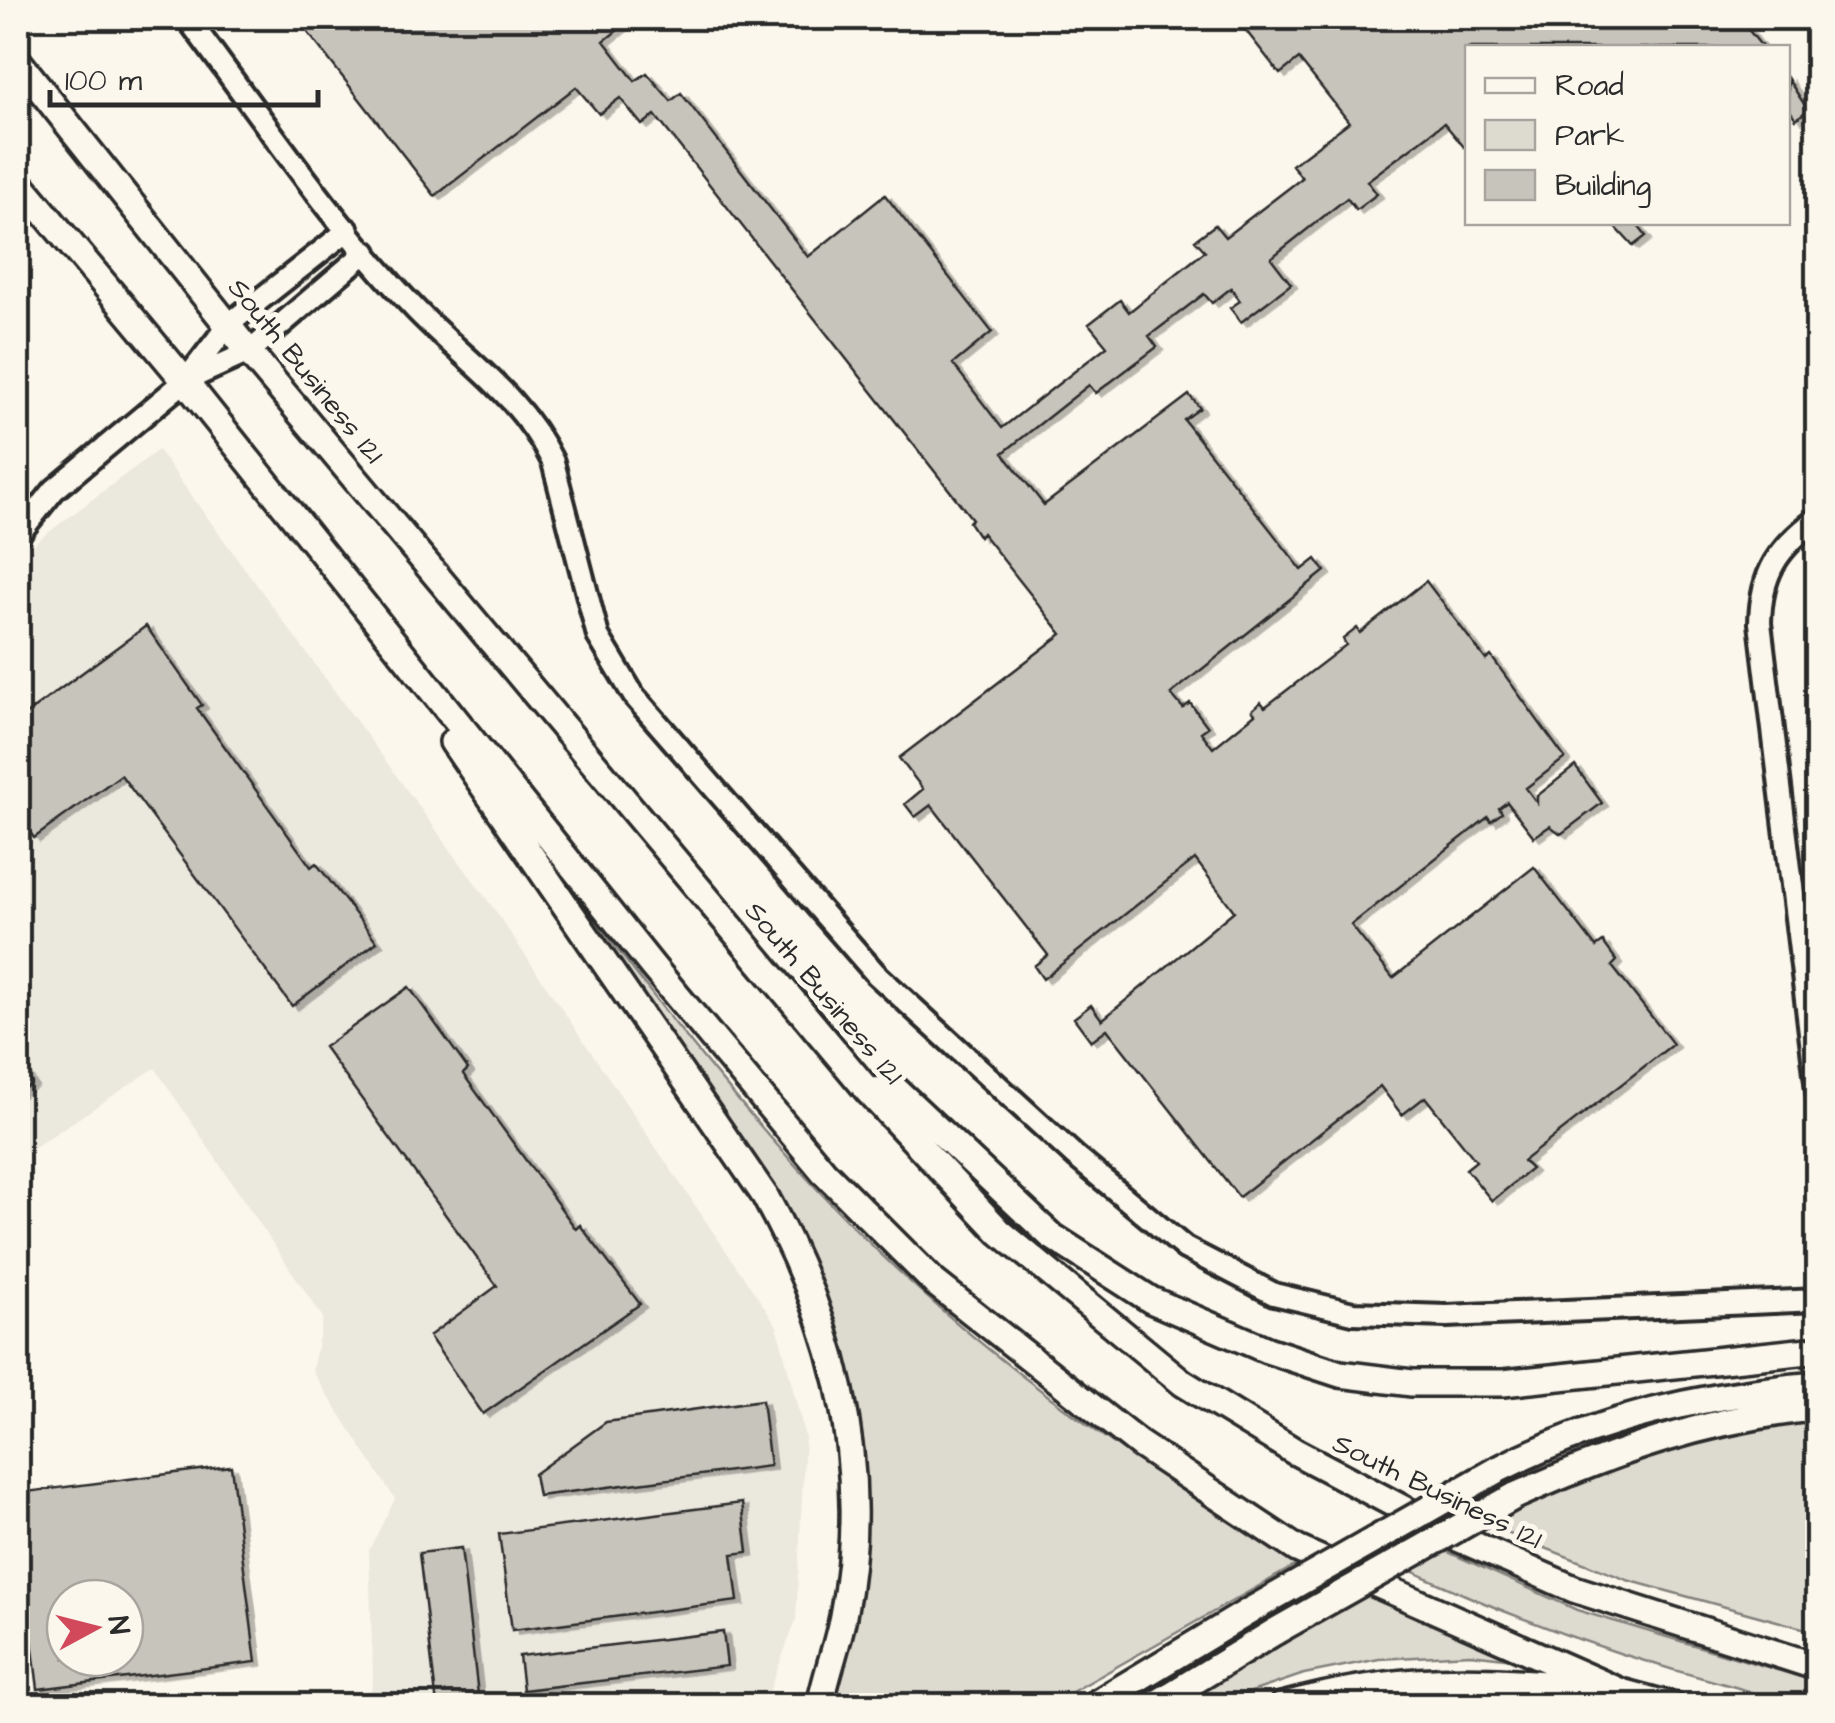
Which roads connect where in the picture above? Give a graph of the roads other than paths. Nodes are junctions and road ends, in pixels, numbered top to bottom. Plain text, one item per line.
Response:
1 (187, 18) edge
2 (18, 62) edge
3 (18, 181) edge
4 (348, 230) junction
5 (366, 252) junction
6 (229, 324) junction
7 (248, 352) junction
8 (185, 381) junction
9 (1818, 518) edge
10 (18, 535) edge
11 (351, 589) junction
12 (868, 1090) junction
13 (1818, 1098) edge
14 (1818, 1300) edge
15 (1818, 1350) edge
16 (1818, 1362) edge
17 (1662, 1368) junction
18 (1818, 1386) edge
19 (1818, 1408) edge
20 (1818, 1648) edge
21 (1762, 1652) junction
22 (1818, 1667) edge
23 (1621, 1692) junction
24 (820, 1706) edge
25 (1092, 1706) edge
26 (1154, 1706) edge
27 (1282, 1706) edge
28 (1673, 1706) edge

1 - 4 street
2 - 6 main road, South Business 121
3 - 8 main road
4 - 5 street
4 - 6 street
5 - 7 street
5 - 14 street
6 - 7 main road, South Business 121
6 - 8 street
7 - 8 street
7 - 12 main road, South Business 121
8 - 10 street
8 - 11 main road
9 - 13 street
11 - 23 main road
11 - 24 main road
12 - 17 main road
12 - 21 main road, South Business 121
15 - 17 main road
16 - 17 main road
18 - 25 main road, bridge
19 - 26 main road, bridge
20 - 21 main road
21 - 22 main road, South Business 121
23 - 27 main road
23 - 28 main road

